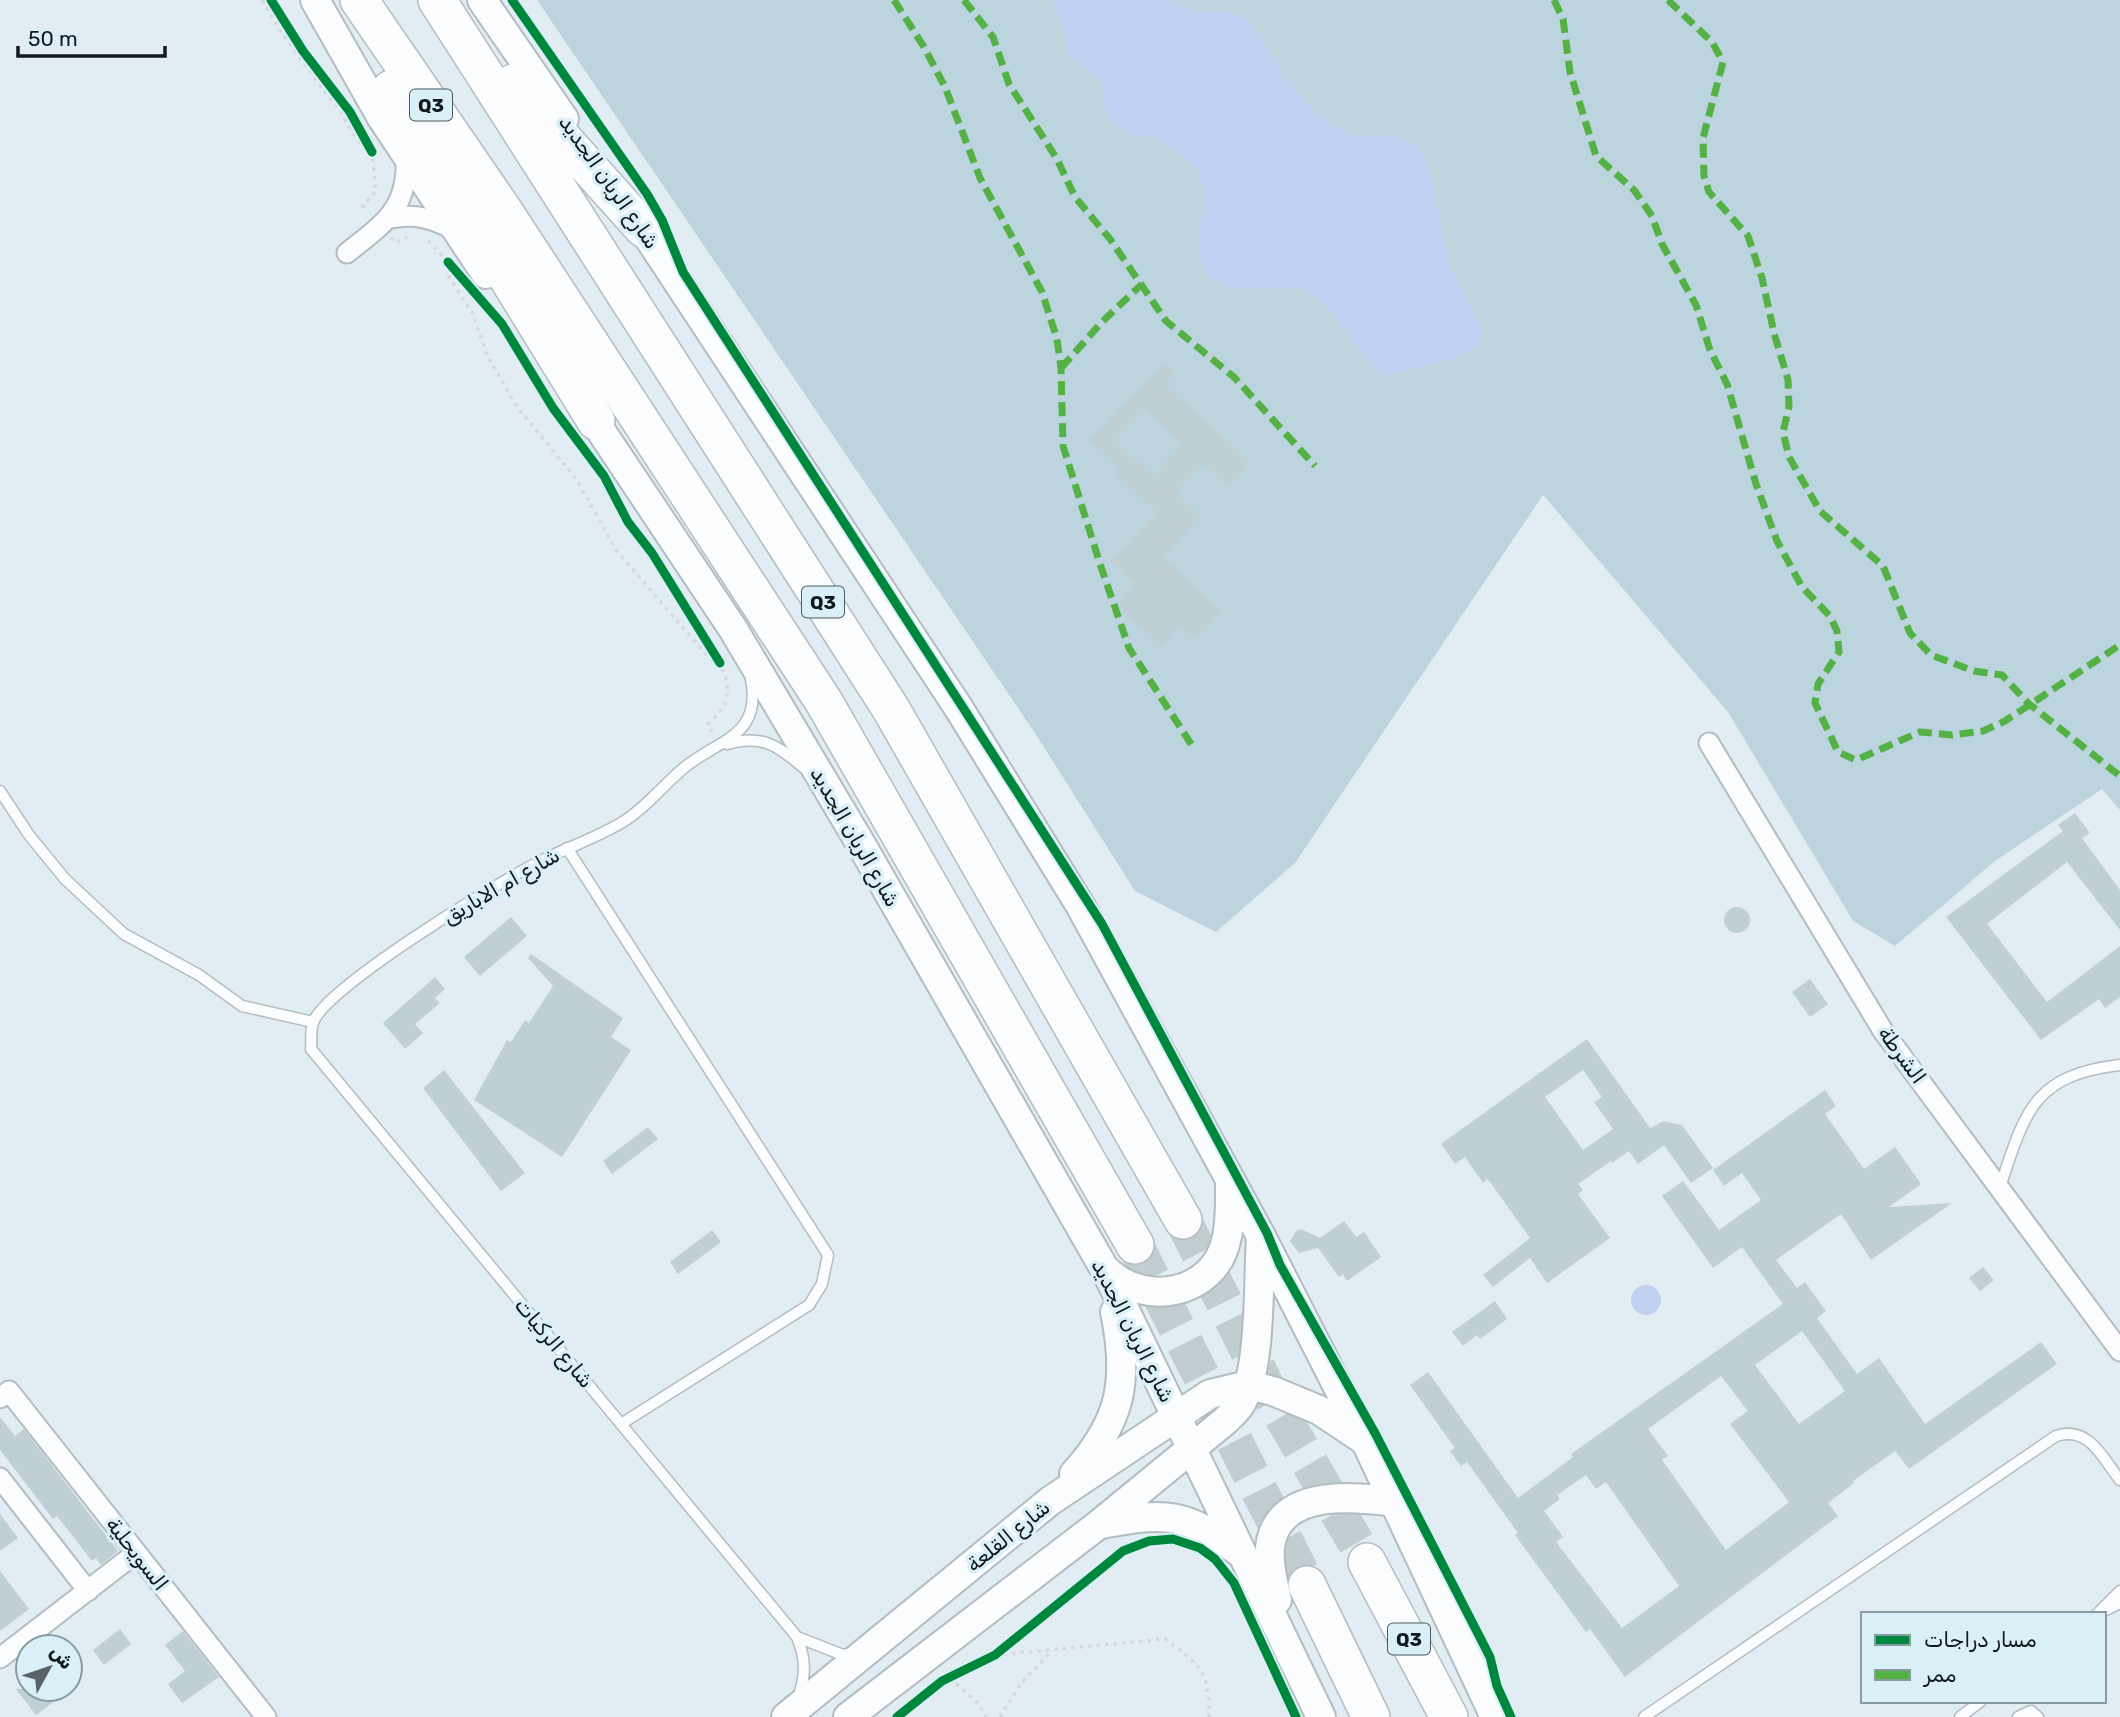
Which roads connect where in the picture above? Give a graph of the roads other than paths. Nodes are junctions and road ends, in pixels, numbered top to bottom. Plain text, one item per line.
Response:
1 (316, 0) edge
2 (440, 0) edge
3 (482, 0) edge
4 (361, 3) edge
5 (406, 156) junction
6 (391, 218) junction
7 (643, 228) junction
8 (456, 230) junction
9 (347, 253) dead end
10 (596, 422) junction
11 (746, 652) junction
12 (1709, 743) dead end
13 (720, 746) junction
14 (828, 788) junction
15 (0, 791) edge
16 (568, 848) junction
17 (313, 1022) junction
18 (2120, 1065) edge
19 (1230, 1182) junction
20 (2000, 1187) junction
21 (1183, 1220) tunnel mouth
22 (1261, 1236) junction
23 (1135, 1245) tunnel mouth
24 (1104, 1269) junction
25 (2120, 1351) edge
26 (1248, 1385) junction
27 (4, 1395) edge
28 (1177, 1416) junction
29 (621, 1424) junction
30 (1366, 1442) junction
31 (1192, 1450) junction
32 (0, 1478) edge
33 (2120, 1480) edge
34 (1050, 1501) junction
35 (1395, 1502) junction
36 (1098, 1524) junction
37 (136, 1553) junction
38 (1244, 1555) junction
39 (1367, 1562) tunnel mouth
40 (1307, 1585) tunnel mouth
41 (88, 1591) junction
42 (2120, 1591) edge
43 (2120, 1603) edge
44 (2100, 1612) edge
45 (2102, 1612) edge
46 (797, 1636) junction
47 (1284, 1641) junction
48 (869, 1651) junction
49 (0, 1658) edge
50 (1978, 1703) edge
51 (789, 1714) edge
52 (266, 1717) edge
53 (848, 1717) edge
54 (1321, 1717) edge
55 (1371, 1717) edge
56 (1449, 1717) edge
57 (1496, 1717) edge
58 (1644, 1717) edge
59 (1960, 1717) edge
60 (2018, 1717) edge
61 (2038, 1717) edge

1 - 5 main road, شارع الريان الجديد
2 - 7 highway
2 - 21 highway, شارع الريان الجديد / Q3
3 - 7 main road, شارع الريان الجديد
4 - 10 highway
4 - 23 highway, شارع الريان الجديد / Q3
5 - 6 street
5 - 8 main road, شارع الريان الجديد
6 - 8 street
6 - 9 street
7 - 19 main road, شارع الريان الجديد
8 - 10 main road, شارع الريان الجديد
10 - 11 main road, شارع الريان الجديد
11 - 13 lane, شارع ام الاباريق
11 - 14 main road, شارع الريان الجديد
12 - 20 street, الشرطة
13 - 14 lane, شارع ام الاباريق
13 - 16 lane, شارع ام الاباريق
14 - 24 main road, شارع الريان الجديد
15 - 17 lane
16 - 17 lane, شارع ام الاباريق
16 - 29 lane
17 - 29 lane, شارع الركيات
18 - 20 lane
19 - 22 main road, شارع الريان الجديد
19 - 24 main road
20 - 25 street, الشرطة
22 - 26 main road
22 - 30 main road, شارع الريان الجديد
24 - 28 main road, شارع الريان الجديد
24 - 34 main road
26 - 28 main road, شارع القلعة
26 - 30 main road, شارع القلعة
26 - 31 main road
27 - 37 street, السويحلية
28 - 31 main road, شارع الريان الجديد
28 - 34 main road, شارع القلعة
29 - 46 lane, شارع الركيات
30 - 35 main road, شارع الريان الجديد
31 - 36 main road
31 - 38 main road, شارع الريان الجديد
32 - 41 street
33 - 58 lane
34 - 48 main road, شارع القلعة
35 - 47 main road
35 - 57 main road, شارع الريان الجديد
36 - 38 main road
36 - 53 main road
37 - 41 street
37 - 52 street, السويحلية
38 - 47 main road, شارع الريان الجديد
39 - 56 highway, Q3
40 - 55 highway
41 - 49 street
42 - 44 lane
43 - 45 lane
46 - 48 lane, شارع الركيات
46 - 51 lane, شارع الركيات
47 - 54 main road, شارع الريان الجديد
48 - 51 main road, شارع القلعة
50 - 59 lane
60 - 61 lane

